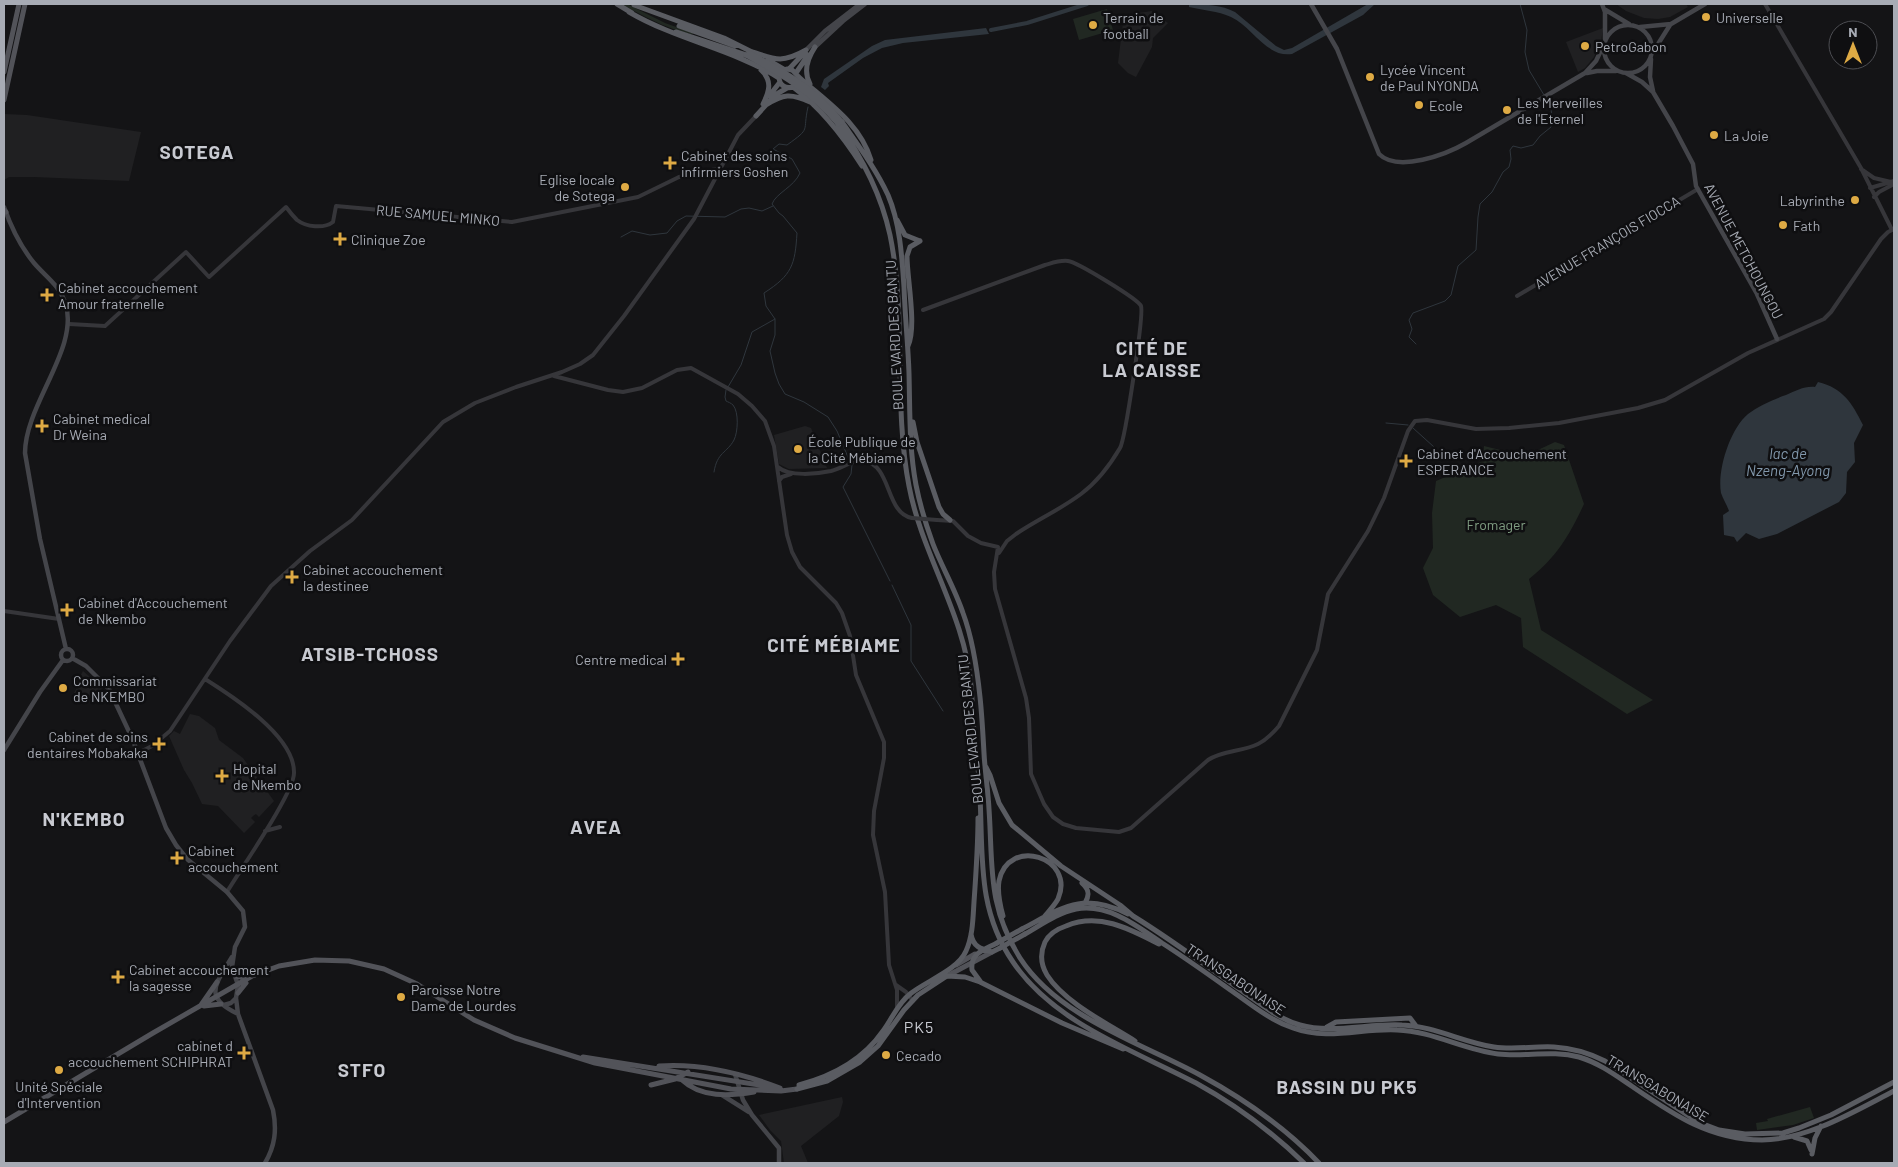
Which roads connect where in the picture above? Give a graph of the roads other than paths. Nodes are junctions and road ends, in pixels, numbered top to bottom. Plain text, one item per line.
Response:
1 (19, 4) edge
2 (26, 4) edge
3 (617, 4) edge
4 (633, 4) edge
5 (860, 4) edge
6 (865, 4) edge
7 (1310, 4) edge
8 (1705, 4) edge
9 (1765, 4) edge
10 (1603, 6) edge
11 (629, 12) junction
12 (1671, 24) junction
13 (1630, 25) junction
14 (1639, 27) junction
15 (1605, 42) junction
16 (815, 47) junction
17 (806, 50) junction
18 (748, 53) junction
19 (1651, 55) junction
20 (755, 65) junction
21 (787, 69) junction
22 (4, 72) edge
23 (1620, 72) junction
24 (1585, 73) junction
25 (1626, 73) junction
26 (797, 75) junction
27 (779, 80) junction
28 (790, 87) junction
29 (812, 87) junction
30 (1653, 92) junction
31 (4, 100) edge
32 (815, 104) junction
33 (764, 105) junction
34 (756, 116) joint
35 (840, 123) junction
36 (723, 166) junction
37 (873, 166) junction
38 (1861, 168) junction
39 (706, 171) junction
40 (715, 182) junction
41 (1893, 182) edge
42 (873, 184) junction
43 (1698, 189) junction
44 (1871, 190) junction
45 (1883, 190) junction
46 (1874, 197) junction
47 (4, 210) edge
48 (894, 215) junction
49 (1893, 229) edge
50 (1517, 296) dead end
51 (923, 310) dead end
52 (69, 324) junction
53 (1777, 339) junction
54 (908, 346) junction
55 (569, 369) junction
56 (551, 376) junction
57 (568, 380) junction
58 (910, 402) junction
59 (777, 465) junction
60 (793, 473) junction
61 (780, 481) junction
62 (941, 510) junction
63 (937, 520) junction
64 (950, 520) junction
65 (1007, 541) junction
66 (991, 544) junction
67 (998, 554) junction
68 (4, 611) edge
69 (59, 619) junction
70 (66, 649) junction
71 (72, 658) junction
72 (63, 660) junction
73 (205, 679) junction
74 (4, 750) edge
75 (138, 753) junction
76 (985, 766) junction
77 (980, 785) junction
78 (273, 817) junction
79 (265, 831) junction
80 (1072, 874) junction
81 (227, 892) junction
82 (1085, 903) junction
83 (1057, 915) junction
84 (1044, 917) junction
85 (1134, 917) junction
86 (971, 931) junction
87 (1006, 931) junction
88 (1023, 932) junction
89 (998, 946) junction
90 (1169, 947) junction
91 (984, 950) junction
92 (992, 952) junction
93 (975, 954) junction
94 (233, 956) junction
95 (971, 963) junction
96 (956, 965) junction
97 (266, 971) junction
98 (235, 974) junction
99 (221, 976) junction
100 (947, 976) junction
101 (217, 982) junction
102 (980, 982) junction
103 (238, 985) junction
104 (896, 985) junction
105 (908, 995) junction
106 (237, 996) junction
107 (216, 997) junction
108 (912, 1001) junction
109 (223, 1005) junction
110 (201, 1006) junction
111 (897, 1010) junction
112 (238, 1014) junction
113 (1131, 1051) junction
114 (1150, 1051) junction
115 (575, 1057) junction
116 (696, 1066) junction
117 (648, 1067) junction
118 (687, 1072) junction
119 (735, 1074) junction
120 (679, 1078) junction
121 (738, 1082) junction
122 (1894, 1082) edge
123 (651, 1085) dead end
124 (780, 1088) junction
125 (797, 1088) junction
126 (1894, 1091) edge
127 (740, 1092) junction
128 (720, 1094) junction
129 (750, 1113) junction
130 (4, 1122) edge
131 (1821, 1126) junction
132 (1793, 1137) junction
133 (265, 1163) edge
134 (779, 1163) edge
135 (1304, 1163) edge
136 (1319, 1163) edge

1 - 22 main road
2 - 31 main road
3 - 11 highway
4 - 18 highway
5 - 17 main road
6 - 16 main road
7 - 24 main road
8 - 12 main road
9 - 38 street
10 - 13 main road
10 - 15 main road
11 - 18 highway
11 - 20 highway
12 - 14 main road
12 - 19 main road
13 - 14 main road
13 - 15 main road
14 - 19 main road
15 - 23 main road
15 - 24 main road
16 - 26 highway
16 - 29 highway
17 - 18 highway
17 - 21 highway
18 - 21 highway
18 - 35 highway, bridge
19 - 25 main road
19 - 30 main road
20 - 27 highway
20 - 33 highway
21 - 26 highway
21 - 27 highway
23 - 24 main road
23 - 25 main road
25 - 30 main road
26 - 28 highway
26 - 29 highway
27 - 28 highway
27 - 33 highway
28 - 32 highway
28 - 33 highway
29 - 37 highway
30 - 43 main road, AVENUE METCHOUNGOU
32 - 33 highway
32 - 42 highway
33 - 34 highway
34 - 36 street
35 - 37 highway, BOULEVARD DES BANTU
35 - 42 highway, BOULEVARD DES BANTU
36 - 39 street
36 - 40 street
37 - 48 highway, BOULEVARD DES BANTU
38 - 41 street
38 - 44 street
39 - 40 street
39 - 52 street, RUE SAMUEL MINKO
40 - 55 street
41 - 44 street
41 - 45 street
42 - 77 highway, BOULEVARD DES BANTU
43 - 50 street, AVENUE FRANÇOIS FIOCCA
43 - 53 main road, AVENUE METCHOUNGOU
44 - 45 street
44 - 46 street
45 - 46 street
46 - 49 street
47 - 52 main road
48 - 54 highway, BOULEVARD DES BANTU
48 - 54 highway
49 - 53 street
51 - 65 street
52 - 69 main road
53 - 67 street
54 - 58 highway, BOULEVARD DES BANTU
55 - 56 street
55 - 57 street
56 - 57 street
56 - 73 street
57 - 59 street
58 - 62 highway
58 - 76 highway, BOULEVARD DES BANTU
59 - 60 street
59 - 61 street
60 - 61 street
60 - 63 street, bridge
61 - 104 street
62 - 63 highway
62 - 64 highway
63 - 64 street
64 - 66 street
65 - 66 street
65 - 67 street
66 - 67 street
68 - 69 street
69 - 70 main road
70 - 71 main road
70 - 72 main road
71 - 72 main road
71 - 75 main road
72 - 74 main road
73 - 75 street
73 - 78 street
75 - 81 main road
76 - 80 highway
76 - 87 highway, BOULEVARD DES BANTU
77 - 86 highway
77 - 113 highway, BOULEVARD DES BANTU
78 - 79 street
78 - 79 street
79 - 81 street
80 - 82 highway
80 - 85 highway
81 - 94 main road
82 - 83 highway
82 - 84 highway, TRANSGABONAISE
82 - 85 highway, TRANSGABONAISE
83 - 88 highway, TRANSGABONAISE
83 - 90 highway, TRANSGABONAISE
84 - 87 highway
84 - 88 highway, TRANSGABONAISE
85 - 122 highway, TRANSGABONAISE
86 - 91 highway
86 - 96 highway
87 - 114 highway, BOULEVARD DES BANTU
88 - 89 highway, bridge
89 - 91 highway
89 - 92 highway
90 - 114 highway
90 - 132 highway, TRANSGABONAISE
91 - 92 highway
91 - 93 highway
92 - 95 main road
93 - 95 highway
93 - 96 main road
94 - 98 main road
94 - 99 main road
95 - 100 main road
95 - 102 highway
96 - 105 highway
97 - 98 main road
97 - 103 main road
97 - 106 main road
97 - 115 main road
98 - 99 main road
98 - 103 main road
99 - 101 main road
100 - 102 highway
100 - 108 highway
101 - 107 main road
101 - 110 main road
102 - 113 highway
103 - 106 main road
103 - 107 main road
104 - 105 street
104 - 111 street
105 - 108 street
105 - 111 highway
106 - 109 main road
106 - 112 main road
107 - 109 main road
107 - 110 main road
108 - 125 highway
109 - 110 main road
109 - 112 main road
110 - 130 main road
111 - 125 highway
112 - 133 main road
113 - 135 highway, BOULEVARD DES BANTU
114 - 136 highway, BOULEVARD DES BANTU
115 - 117 main road
115 - 120 main road
116 - 117 main road
116 - 118 main road
116 - 119 main road
117 - 118 main road
118 - 120 main road
118 - 121 main road
119 - 121 main road
119 - 124 main road
120 - 123 main road
120 - 127 main road
120 - 128 main road
121 - 124 main road
121 - 127 main road
124 - 125 main road
125 - 127 main road
126 - 131 highway, TRANSGABONAISE
127 - 128 main road
127 - 129 main road
128 - 129 main road
129 - 134 main road
131 - 132 highway, TRANSGABONAISE
131 - 132 highway

